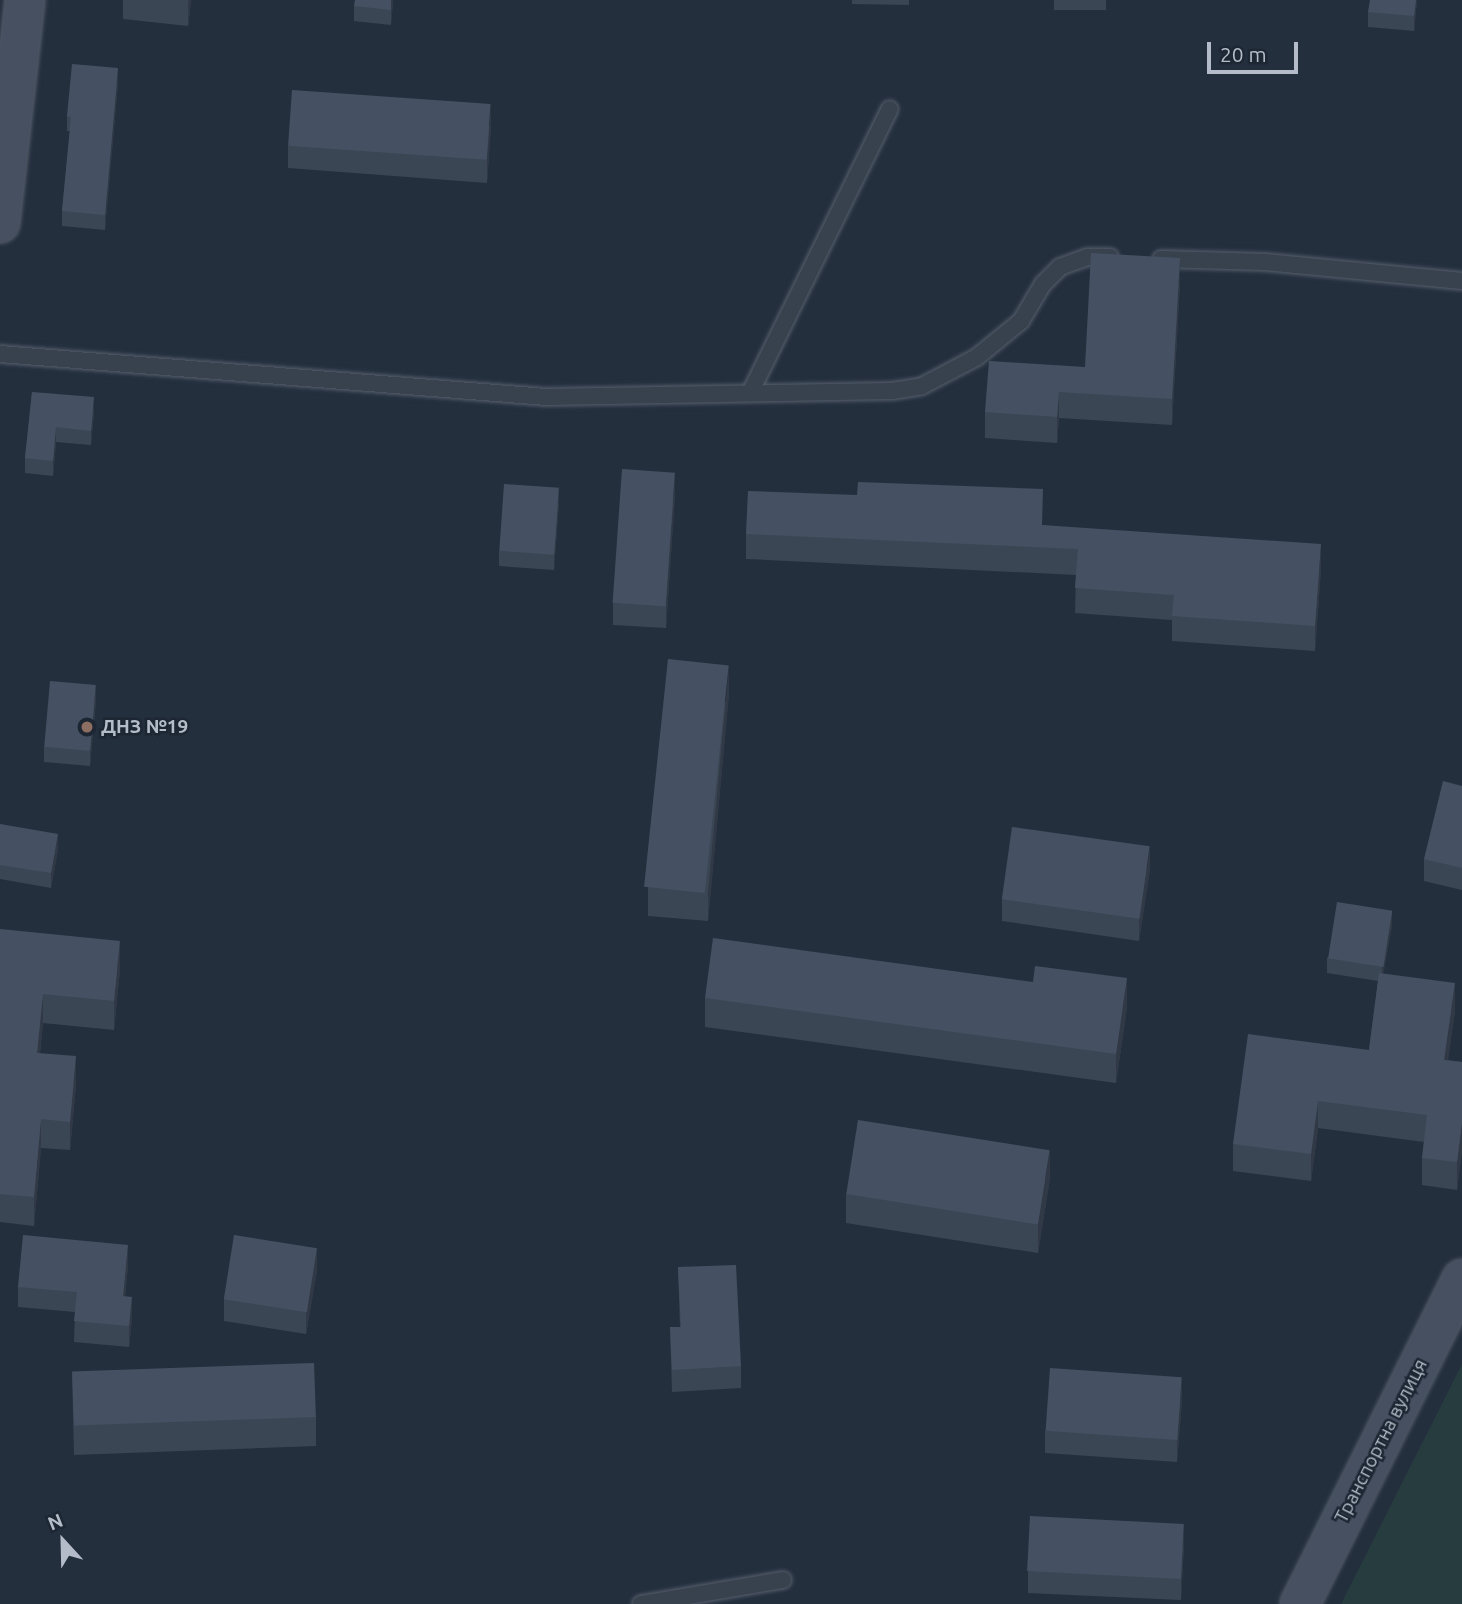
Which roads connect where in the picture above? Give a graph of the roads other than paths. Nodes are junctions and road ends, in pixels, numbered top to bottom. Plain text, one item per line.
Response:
1 (25, 0) edge
2 (890, 109) dead end
3 (0, 223) edge
4 (1462, 281) edge
5 (0, 354) edge
6 (751, 391) junction
7 (1462, 1279) edge
8 (783, 1580) dead end
9 (641, 1604) edge
10 (1300, 1604) edge

1 - 3 street
2 - 6 lane
4 - 6 lane
5 - 6 lane
7 - 10 street, Транспортна вулиця
8 - 9 lane

